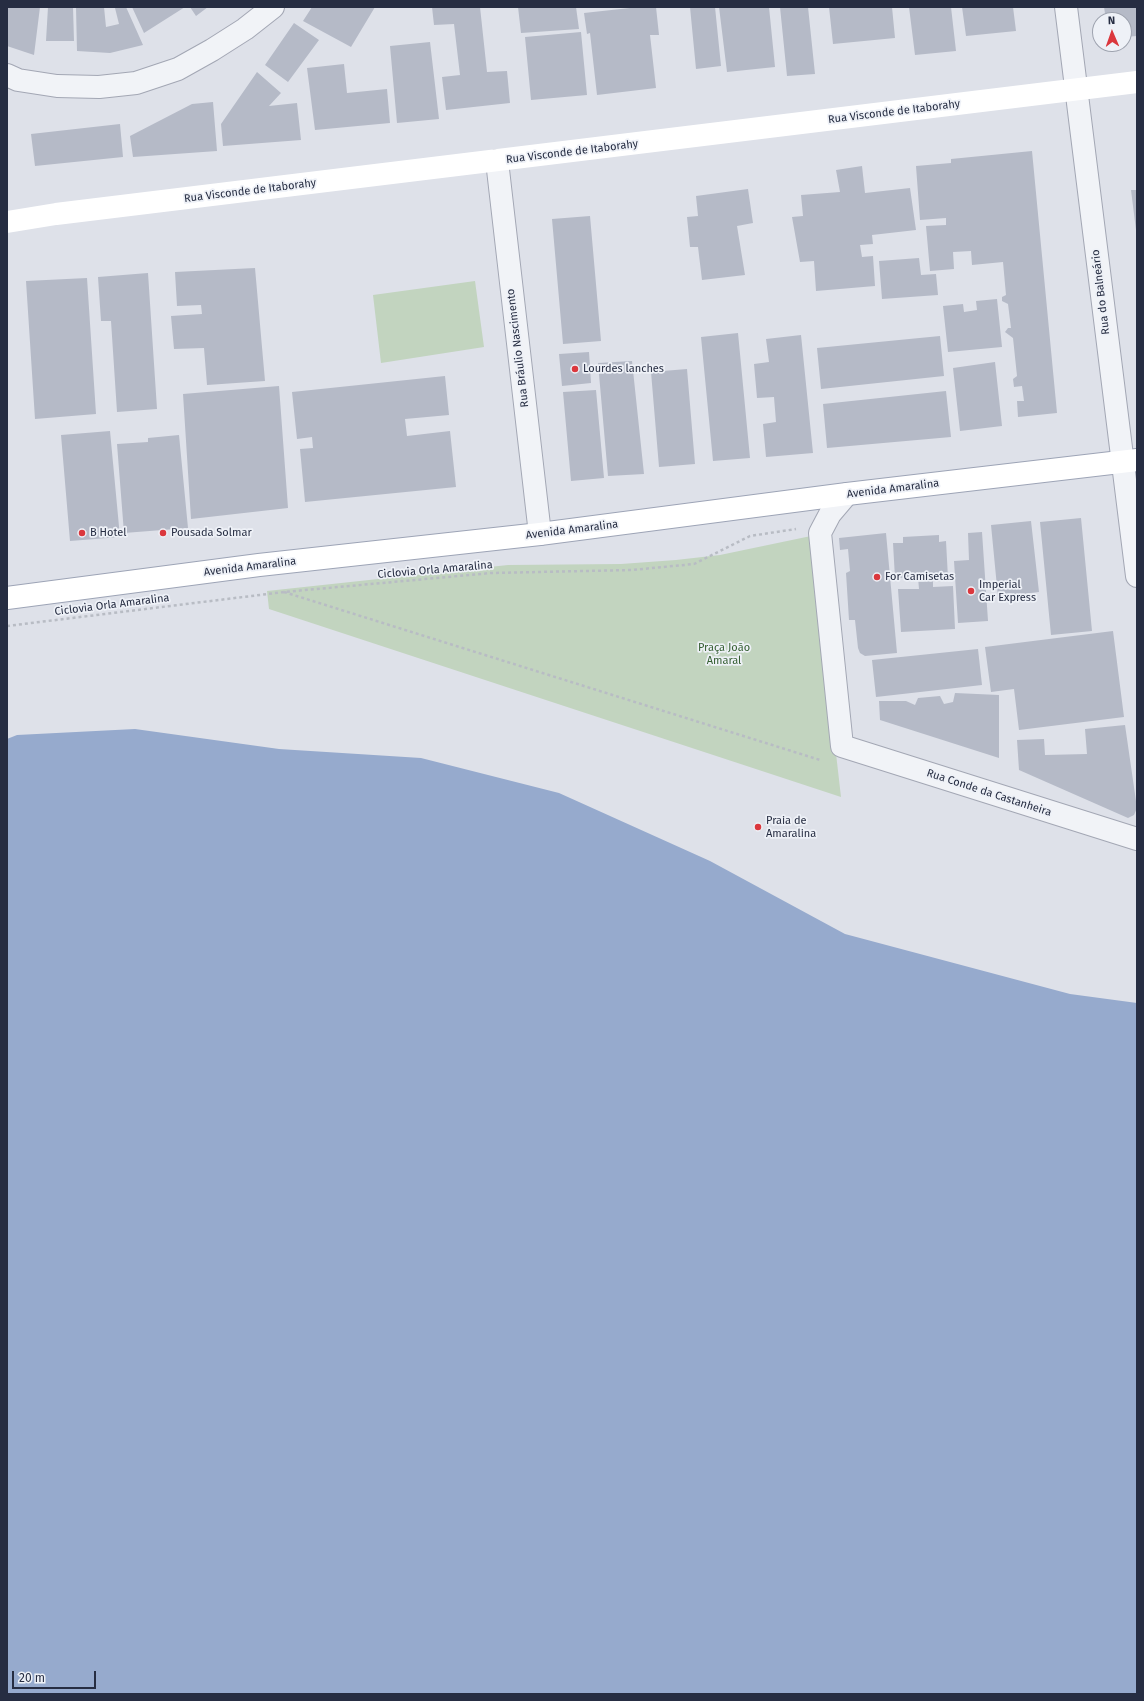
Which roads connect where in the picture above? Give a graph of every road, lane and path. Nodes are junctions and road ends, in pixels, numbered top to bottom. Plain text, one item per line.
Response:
1 (273, 7) edge
2 (1066, 7) edge
3 (7, 75) edge
4 (1137, 82) edge
5 (1077, 90) junction
6 (497, 161) junction
7 (7, 222) edge
8 (1130, 461) edge
9 (847, 494) junction
10 (802, 528) dead end
11 (540, 534) junction
12 (1137, 576) edge
13 (284, 592) junction
14 (7, 598) edge
15 (7, 626) edge
16 (820, 760) dead end
17 (1137, 839) edge

1 - 3 street
2 - 5 street, Rua do Balneário
4 - 5 street, Rua Visconde de Itaborahy
5 - 6 street, Rua Visconde de Itaborahy
5 - 8 street, Rua do Balneário
6 - 7 street, Rua Visconde de Itaborahy
6 - 11 street, Rua Bráulio Nascimento
8 - 9 street, Avenida Amaralina
8 - 12 street, Rua do Balneário
9 - 11 street, Avenida Amaralina
9 - 17 street, Rua Conde da Castanheira
10 - 13 path, Ciclovia Orla Amaralina
11 - 14 street, Avenida Amaralina
13 - 15 path, Ciclovia Orla Amaralina
13 - 16 path

